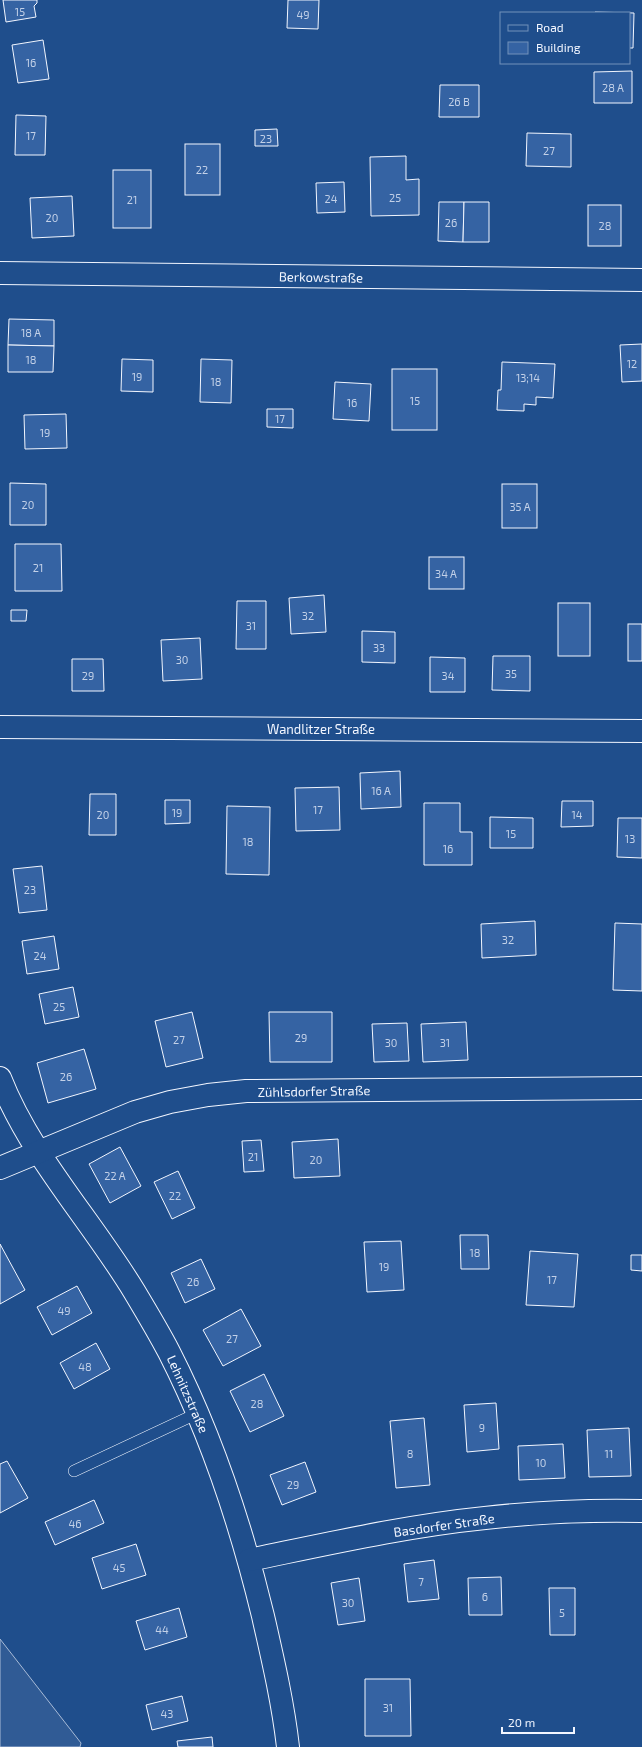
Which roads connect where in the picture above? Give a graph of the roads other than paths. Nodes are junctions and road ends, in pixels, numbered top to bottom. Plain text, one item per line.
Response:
1 (0, 273) edge
2 (642, 280) edge
3 (0, 727) edge
4 (642, 731) edge
5 (0, 1078) edge
6 (642, 1088) edge
7 (38, 1151) junction
8 (0, 1168) edge
9 (198, 1413) junction
10 (74, 1471) dead end
11 (642, 1511) edge
12 (249, 1560) junction
13 (288, 1747) edge

1 - 2 street, Berkowstraße
3 - 4 street, Wandlitzer Straße
5 - 7 street, Lehnitzstraße
6 - 7 street, Zühlsdorfer Straße
7 - 8 street, Zühlsdorfer Straße
7 - 9 street, Lehnitzstraße
9 - 10 lane
9 - 12 street, Lehnitzstraße
11 - 12 street, Basdorfer Straße
12 - 13 street, Lehnitzstraße

